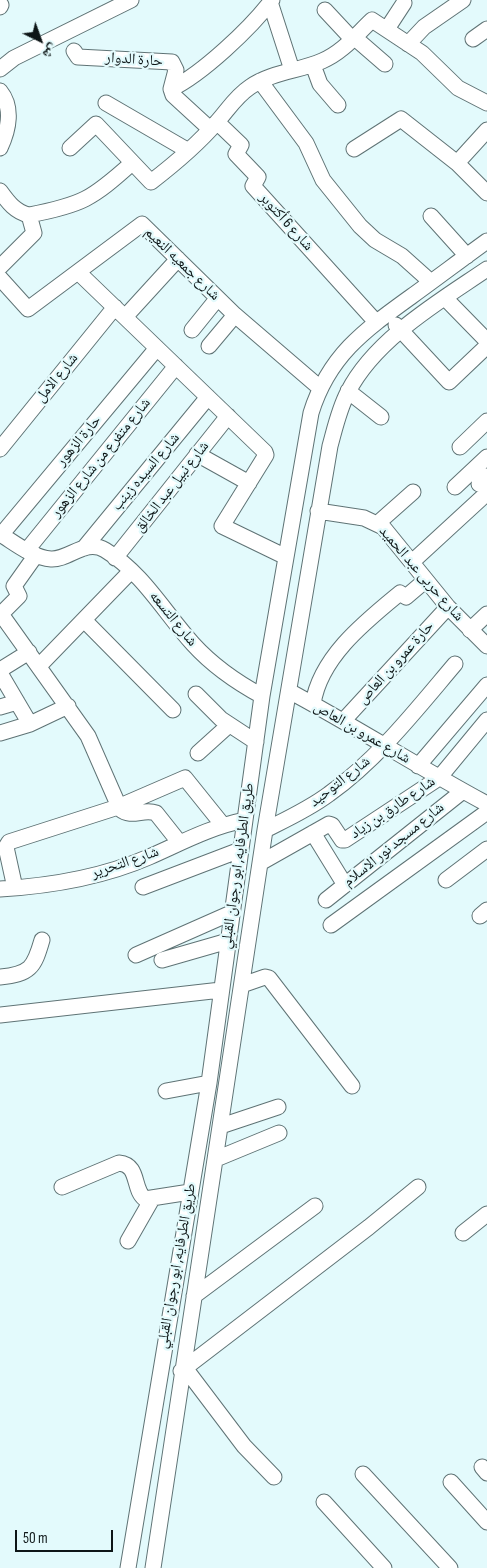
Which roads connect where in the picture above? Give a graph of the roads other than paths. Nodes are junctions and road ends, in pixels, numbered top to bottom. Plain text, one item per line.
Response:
1 (131, 0) edge
2 (463, 0) edge
3 (271, 1) edge
4 (404, 3) dead end
5 (325, 10) dead end
6 (387, 29) junction
7 (487, 29) edge
8 (354, 39) junction
9 (473, 39) dead end
10 (408, 44) junction
11 (74, 51) dead end
12 (384, 64) dead end
13 (313, 65) junction
14 (0, 69) edge
15 (292, 70) junction
16 (260, 81) junction
17 (172, 89) junction
18 (0, 91) edge
19 (106, 103) dead end
20 (487, 104) edge
21 (338, 105) dead end
22 (214, 126) junction
23 (487, 130) edge
24 (0, 148) edge
25 (70, 148) dead end
26 (354, 149) dead end
27 (187, 150) junction
28 (132, 163) junction
29 (457, 164) junction
30 (0, 191) edge
31 (487, 193) edge
32 (29, 215) junction
33 (431, 216) dead end
34 (487, 241) edge
35 (467, 256) junction
36 (178, 259) junction
37 (0, 267) edge
38 (487, 269) edge
39 (79, 273) junction
40 (0, 278) edge
41 (431, 282) junction
42 (445, 298) junction
43 (217, 299) junction
44 (120, 312) junction
45 (235, 316) junction
46 (381, 318) junction
47 (192, 330) dead end
48 (402, 331) junction
49 (487, 341) edge
50 (209, 346) dead end
51 (487, 346) edge
52 (157, 348) junction
53 (176, 366) junction
54 (320, 388) junction
55 (348, 392) junction
56 (208, 397) junction
57 (228, 416) junction
58 (380, 417) dead end
59 (487, 421) edge
60 (460, 447) dead end
61 (0, 449) edge
62 (197, 454) junction
63 (487, 457) edge
64 (249, 483) junction
65 (484, 484) edge
66 (455, 487) dead end
67 (414, 492) dead end
68 (318, 511) junction
69 (378, 523) junction
70 (1, 534) edge
71 (84, 548) junction
72 (31, 552) junction
73 (286, 557) junction
74 (115, 558) junction
75 (412, 562) junction
76 (131, 571) junction
77 (426, 580) junction
78 (448, 607) junction
79 (487, 614) edge
80 (84, 620) junction
81 (470, 630) junction
82 (487, 646) edge
83 (29, 652) junction
84 (455, 664) dead end
85 (39, 666) junction
86 (0, 672) edge
87 (487, 686) edge
88 (289, 691) junction
89 (196, 694) dead end
90 (262, 696) junction
91 (16, 702) junction
92 (313, 704) junction
93 (68, 706) junction
94 (0, 707) edge
95 (173, 710) dead end
96 (344, 720) junction
97 (487, 720) edge
98 (30, 724) junction
99 (229, 725) junction
100 (0, 733) edge
101 (256, 742) junction
102 (385, 745) junction
103 (198, 753) dead end
104 (418, 766) junction
105 (439, 778) junction
106 (462, 791) junction
107 (486, 803) edge
108 (118, 807) junction
109 (245, 820) junction
110 (222, 824) junction
111 (265, 830) junction
112 (313, 833) junction
113 (179, 842) junction
114 (487, 849) edge
115 (240, 850) junction
116 (260, 863) junction
117 (446, 880) dead end
118 (345, 885) junction
119 (143, 887) dead end
120 (7, 888) edge
121 (326, 900) dead end
122 (232, 913) junction
123 (331, 926) dead end
124 (42, 940) dead end
125 (228, 941) junction
126 (136, 955) dead end
127 (162, 960) dead end
128 (0, 976) edge
129 (242, 985) junction
130 (221, 990) junction
131 (0, 1015) edge
132 (209, 1083) junction
133 (352, 1086) dead end
134 (166, 1091) dead end
135 (278, 1107) dead end
136 (221, 1126) junction
137 (279, 1133) dead end
138 (216, 1159) junction
139 (62, 1186) dead end
140 (418, 1186) dead end
141 (190, 1192) junction
142 (152, 1199) junction
143 (315, 1206) dead end
144 (487, 1214) edge
145 (463, 1234) dead end
146 (128, 1241) dead end
147 (194, 1296) junction
148 (183, 1370) junction
149 (363, 1474) dead end
150 (274, 1477) dead end
151 (451, 1482) dead end
152 (324, 1502) dead end
153 (487, 1522) edge
154 (128, 1568) edge
155 (153, 1568) edge
156 (384, 1568) edge
157 (450, 1568) edge

1 - 14 street
2 - 10 street
3 - 15 street
3 - 17 street
4 - 6 street
5 - 8 street
6 - 8 street
6 - 10 street
7 - 9 street
8 - 12 street
8 - 13 street
10 - 20 street
11 - 17 street, حارة الدوار
13 - 15 street
13 - 21 street
15 - 16 street
16 - 22 street
16 - 41 street
17 - 22 street, حارة الدوار
18 - 24 street
19 - 27 street
22 - 27 street
22 - 46 street, شارع 6 أكتوبر
23 - 29 street
25 - 28 street
26 - 29 street
27 - 28 street
28 - 32 street
29 - 31 street
30 - 32 street
32 - 37 street
33 - 35 street
34 - 35 street, طريق الطرفايه, ابو رجوان القبلي
35 - 41 street, طريق الطرفايه, ابو رجوان القبلي
36 - 39 street, شارع جمعيه النعيم
36 - 43 street, شارع جمعيه النعيم
36 - 44 street, شارع الامل
38 - 42 street, طريق الطرفايه, ابو رجوان القبلي
39 - 40 street, شارع جمعيه النعيم
39 - 44 street
41 - 46 street, طريق الطرفايه, ابو رجوان القبلي
42 - 48 street, طريق الطرفايه, ابو رجوان القبلي
42 - 49 street
43 - 45 street, شارع جمعيه النعيم
43 - 47 street
44 - 52 street
44 - 61 street, شارع الامل
45 - 50 street
45 - 54 street, شارع جمعيه النعيم
46 - 48 street
46 - 54 street, طريق الطرفايه, ابو رجوان القبلي
48 - 51 street
48 - 55 street, طريق الطرفايه, ابو رجوان القبلي
52 - 53 street
52 - 70 street, حارة الزهور
53 - 56 street
53 - 72 street, شارع متفرع من شارع الزهور
54 - 73 street, طريق الطرفايه, ابو رجوان القبلي
55 - 58 street
55 - 68 street, طريق الطرفايه, ابو رجوان القبلي
56 - 57 street
56 - 71 street, شارع السيده زينب
57 - 62 street, شارع نبيل عبد الخالق
57 - 64 street
59 - 60 street
62 - 64 street
62 - 74 street, شارع نبيل عبد الخالق
63 - 66 street
64 - 73 street
65 - 75 street
67 - 69 street
68 - 69 street, شارع حربى عبد الحميد
68 - 88 street, طريق الطرفايه, ابو رجوان القبلي
69 - 75 street, شارع حربى عبد الحميد
70 - 72 street
71 - 72 street
71 - 74 street, شارع التسعه
72 - 83 street, شارع متفرع من شارع الزهور
73 - 90 street, طريق الطرفايه, ابو رجوان القبلي
74 - 76 street, شارع التسعه
75 - 77 street, شارع حربى عبد الحميد
76 - 80 street
76 - 90 street, شارع التسعه
77 - 78 street, شارع حربى عبد الحميد
77 - 92 street
78 - 81 street, شارع حربى عبد الحميد
78 - 96 street, حارة عمرو بن العاص
79 - 81 street
80 - 85 street
80 - 95 street
81 - 82 street, شارع حربى عبد الحميد
83 - 85 street
83 - 86 street
84 - 102 street, شارع التوحيد
85 - 93 street
86 - 91 street
87 - 104 street
88 - 92 street, شارع عمرو بن العاص
88 - 111 street, طريق الطرفايه, ابو رجوان القبلي
89 - 99 street
90 - 101 street, طريق الطرفايه, ابو رجوان القبلي
91 - 94 street
91 - 98 street
92 - 96 street, شارع عمرو بن العاص
93 - 98 street
93 - 108 street
96 - 102 street, شارع عمرو بن العاص
97 - 105 street, شارع طارق بن زياد
98 - 100 street
99 - 101 street
99 - 103 street
101 - 109 street, طريق الطرفايه, ابو رجوان القبلي
102 - 104 street, شارع عمرو بن العاص
102 - 111 street, شارع التوحيد
104 - 105 street, شارع عمرو بن العاص
105 - 106 street, شارع عمرو بن العاص
105 - 112 street, شارع طارق بن زياد
106 - 107 street, شارع عمرو بن العاص
106 - 118 street, شارع مسجد نور الاسلام
107 - 123 street
108 - 110 street
108 - 113 street
108 - 120 street
109 - 110 street, شارع التحرير
109 - 115 street, طريق الطرفايه, ابو رجوان القبلي
110 - 113 street, شارع التحرير
111 - 116 street, طريق الطرفايه, ابو رجوان القبلي
112 - 116 street, شارع طارق بن زياد
112 - 118 street
113 - 120 street, شارع التحرير
114 - 117 street
115 - 119 street
115 - 122 street, طريق الطرفايه, ابو رجوان القبلي
116 - 129 street, طريق الطرفايه, ابو رجوان القبلي
118 - 121 street, شارع مسجد نور الاسلام
122 - 125 street, طريق الطرفايه, ابو رجوان القبلي
122 - 126 street
124 - 128 street
125 - 127 street
125 - 130 street, طريق الطرفايه, ابو رجوان القبلي
129 - 133 street
129 - 136 street, طريق الطرفايه, ابو رجوان القبلي
130 - 131 street
130 - 132 street, طريق الطرفايه, ابو رجوان القبلي
132 - 134 street
132 - 141 street, طريق الطرفايه, ابو رجوان القبلي
135 - 136 street
136 - 138 street, طريق الطرفايه, ابو رجوان القبلي
137 - 138 street
138 - 147 street, طريق الطرفايه, ابو رجوان القبلي
139 - 142 street
140 - 148 street
141 - 142 street
141 - 154 street, طريق الطرفايه, ابو رجوان القبلي
142 - 146 street
143 - 147 street
144 - 145 street
147 - 148 street, طريق الطرفايه, ابو رجوان القبلي
148 - 150 street
148 - 155 street, طريق الطرفايه, ابو رجوان القبلي
149 - 157 street
151 - 153 street
152 - 156 street

